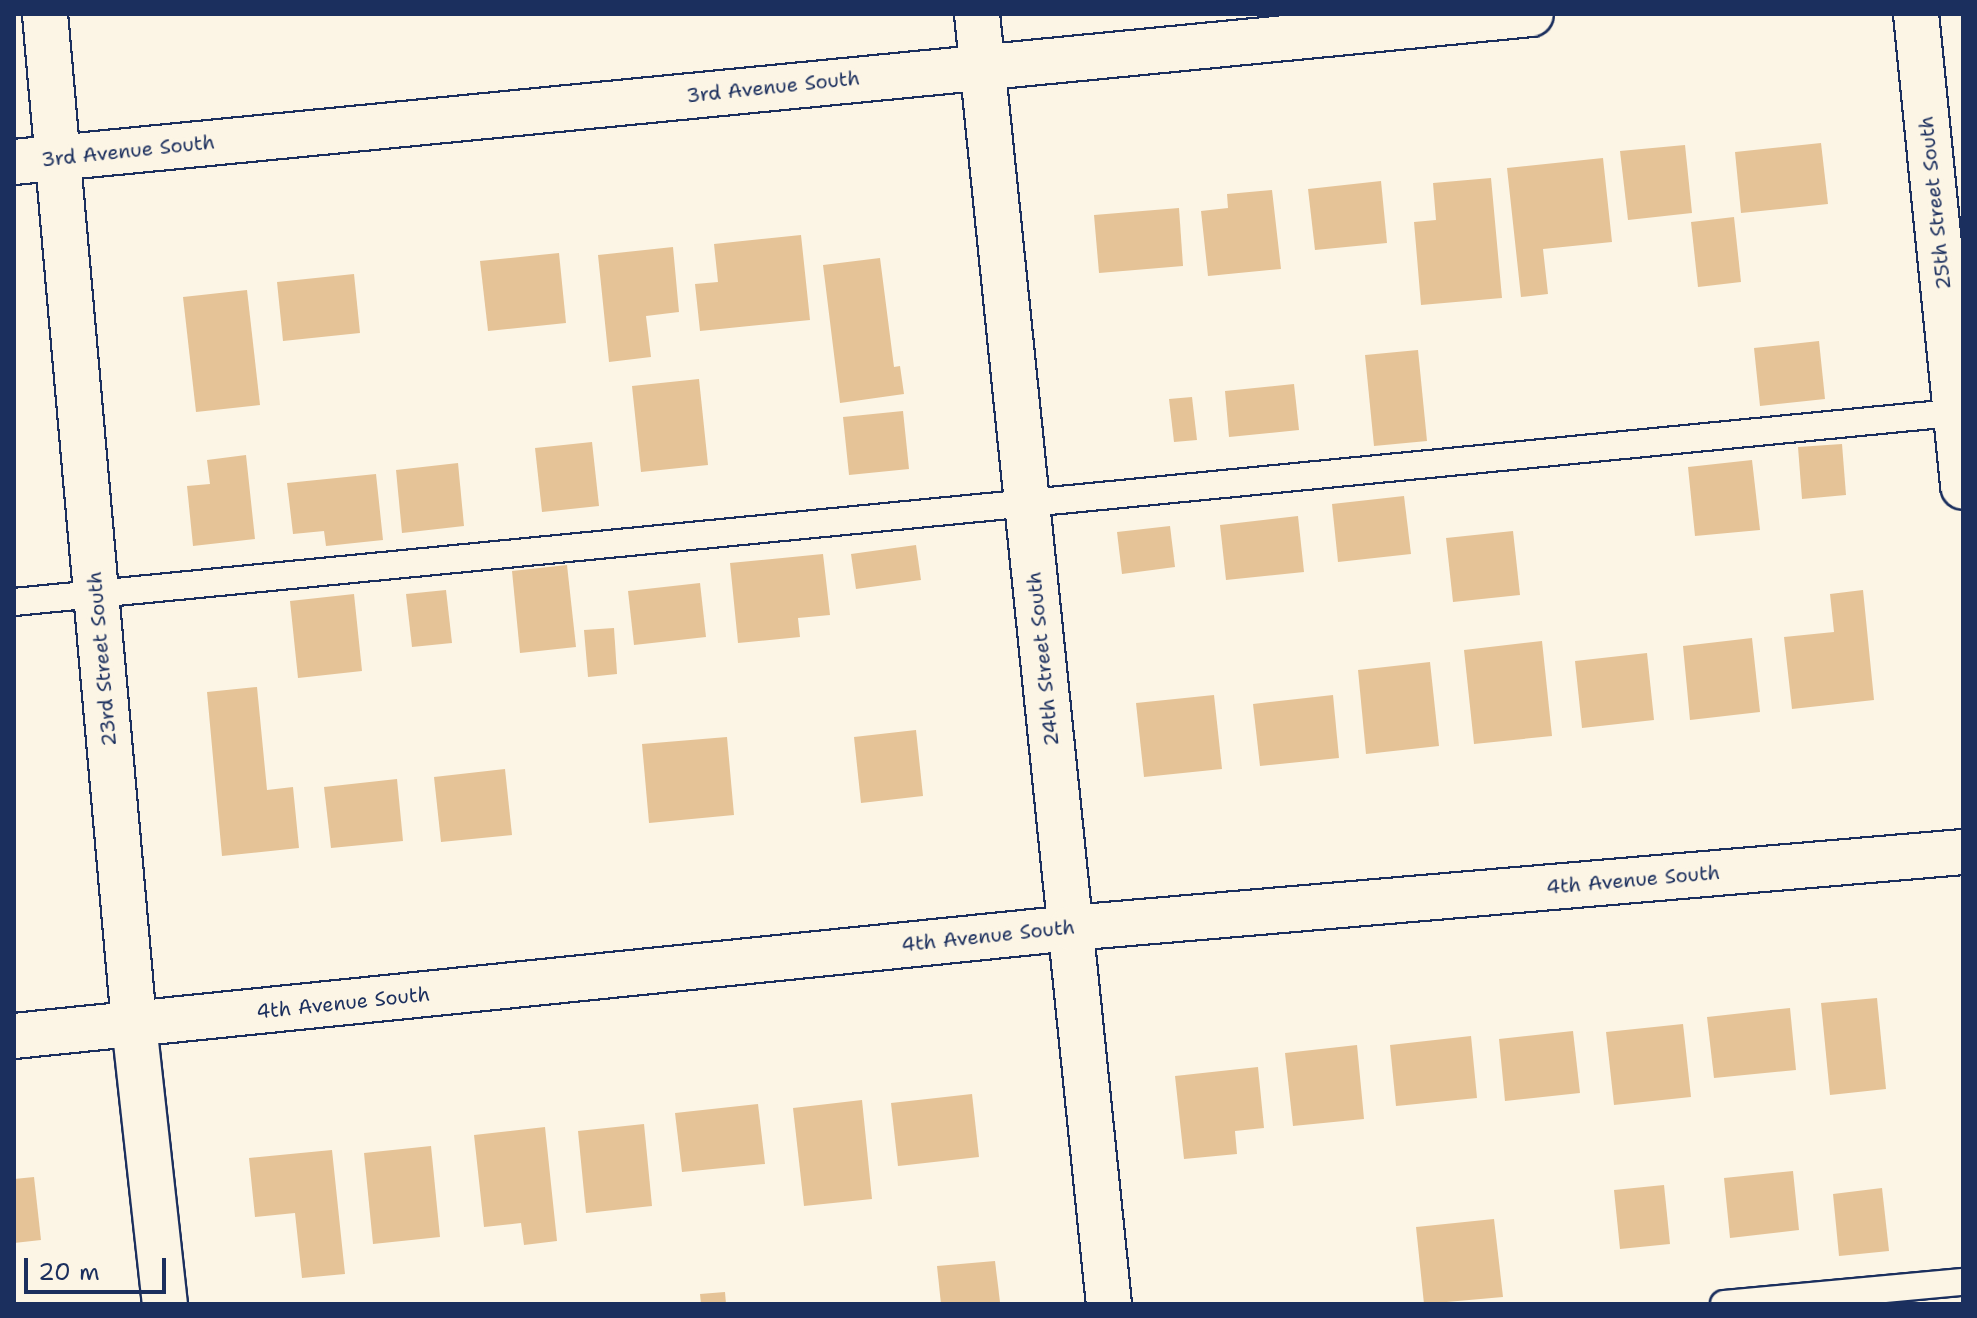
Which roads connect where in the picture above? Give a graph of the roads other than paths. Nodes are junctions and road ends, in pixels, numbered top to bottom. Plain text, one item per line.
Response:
1 (45, 14) edge
2 (977, 14) edge
3 (1531, 14) edge
4 (1916, 14) edge
5 (982, 66) junction
6 (58, 158) junction
7 (14, 162) edge
8 (1959, 412) edge
9 (1963, 487) edge
10 (1027, 505) junction
11 (96, 594) junction
12 (14, 602) edge
13 (1963, 852) edge
14 (1071, 928) junction
15 (134, 1024) junction
16 (14, 1036) edge
17 (1963, 1282) edge
18 (165, 1304) edge
19 (1109, 1304) edge
20 (1724, 1304) edge

1 - 6 street, 23rd Street South
2 - 5 street, 24th Street South
3 - 5 street, 3rd Avenue South
4 - 8 street, 25th Street South
5 - 6 street, 3rd Avenue South
5 - 10 street, 24th Street South
6 - 7 street, 3rd Avenue South
6 - 11 street, 23rd Street South
8 - 9 street, 25th Street South
8 - 10 lane
10 - 11 lane
10 - 14 street, 24th Street South
11 - 12 lane
11 - 15 street, 23rd Street South
13 - 14 street, 4th Avenue South
14 - 15 street, 4th Avenue South
14 - 19 street, 24th Street South
15 - 16 street, 4th Avenue South
15 - 18 street, 23rd Street South
17 - 20 lane

